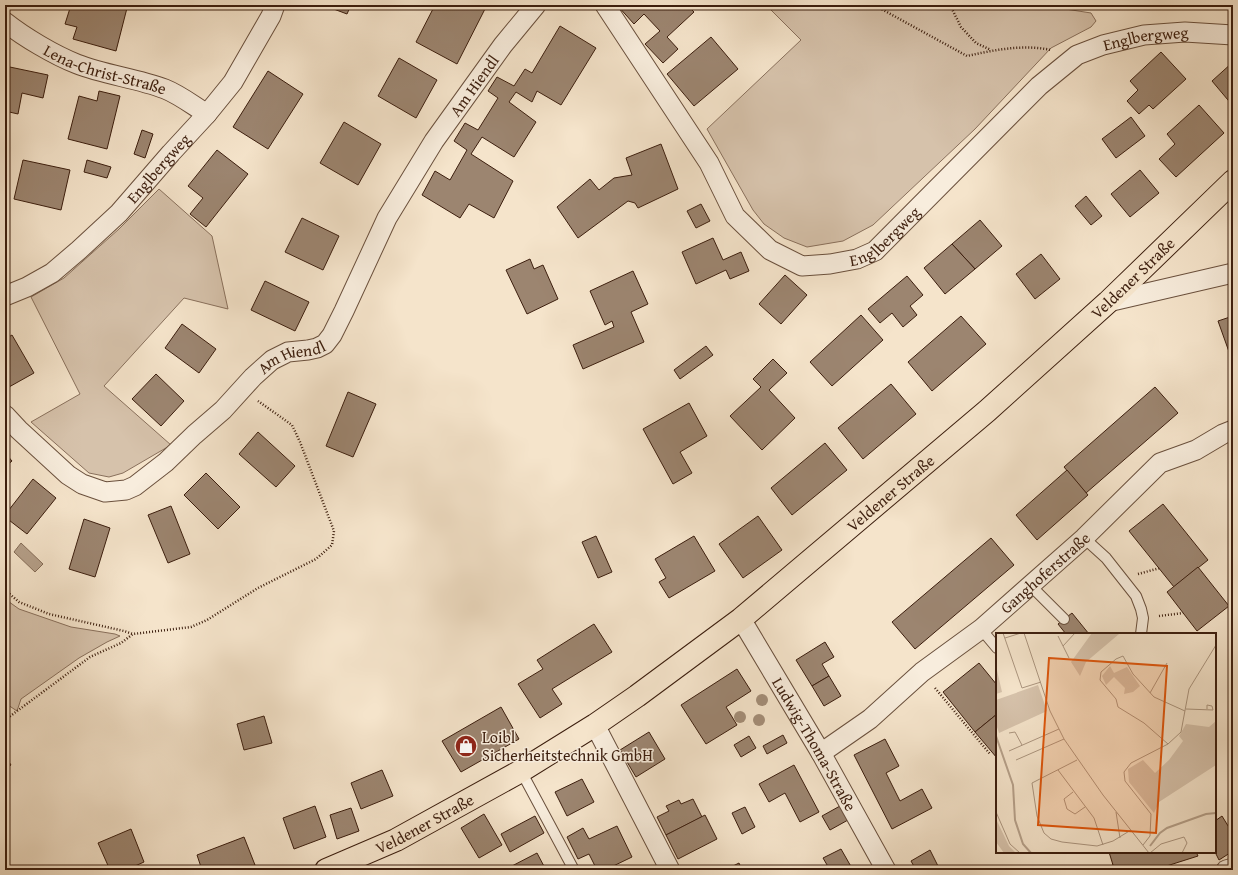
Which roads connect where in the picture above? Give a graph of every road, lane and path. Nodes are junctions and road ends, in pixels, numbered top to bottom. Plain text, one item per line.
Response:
1 (275, 5) edge
2 (536, 5) edge
3 (605, 5) edge
4 (874, 5) edge
5 (950, 5) edge
6 (5, 22) edge
7 (1233, 35) edge
8 (991, 50) junction
9 (1077, 55) junction
10 (208, 114) junction
11 (1232, 185) edge
12 (1233, 273) edge
13 (5, 296) edge
14 (1108, 302) junction
15 (242, 390) junction
16 (5, 416) edge
17 (1233, 430) edge
18 (1084, 538) junction
19 (1030, 585) junction
20 (5, 590) edge
21 (1183, 612) dead end
22 (1142, 618) junction
23 (741, 619) junction
24 (1064, 619) dead end
25 (981, 629) junction
26 (1141, 633) edge
27 (133, 634) junction
28 (996, 647) edge
29 (922, 672) junction
30 (5, 720) edge
31 (595, 725) junction
32 (821, 753) junction
33 (990, 754) dead end
34 (521, 770) junction
35 (1233, 868) edge
36 (326, 870) edge
37 (574, 870) edge
38 (670, 870) edge
39 (886, 870) edge
40 (1226, 870) edge

1 - 10 street, Englbergweg
2 - 15 street, Am Hiendl
3 - 9 street, Englbergweg
4 - 8 path
5 - 8 path
6 - 10 street, Lena-Christ-Straße
7 - 9 street, Englbergweg
8 - 9 path
10 - 13 street, Englbergweg
11 - 14 main road, Veldener Straße
12 - 14 street
14 - 23 main road, Veldener Straße
15 - 16 street, Am Hiendl
15 - 27 path
17 - 18 street, Ganghoferstraße
18 - 19 street, Ganghoferstraße
18 - 22 lane
19 - 24 lane
19 - 25 street, Ganghoferstraße
20 - 27 path
21 - 22 path
22 - 26 lane
23 - 31 main road, Veldener Straße
23 - 32 street, Ludwig-Thoma-Straße
25 - 28 lane
25 - 29 street, Ganghoferstraße
27 - 30 path
29 - 32 street, Ganghoferstraße
29 - 33 path
31 - 34 main road, Veldener Straße
31 - 38 street
32 - 39 street, Ludwig-Thoma-Straße
34 - 36 main road, Veldener Straße
34 - 37 lane
35 - 40 street

